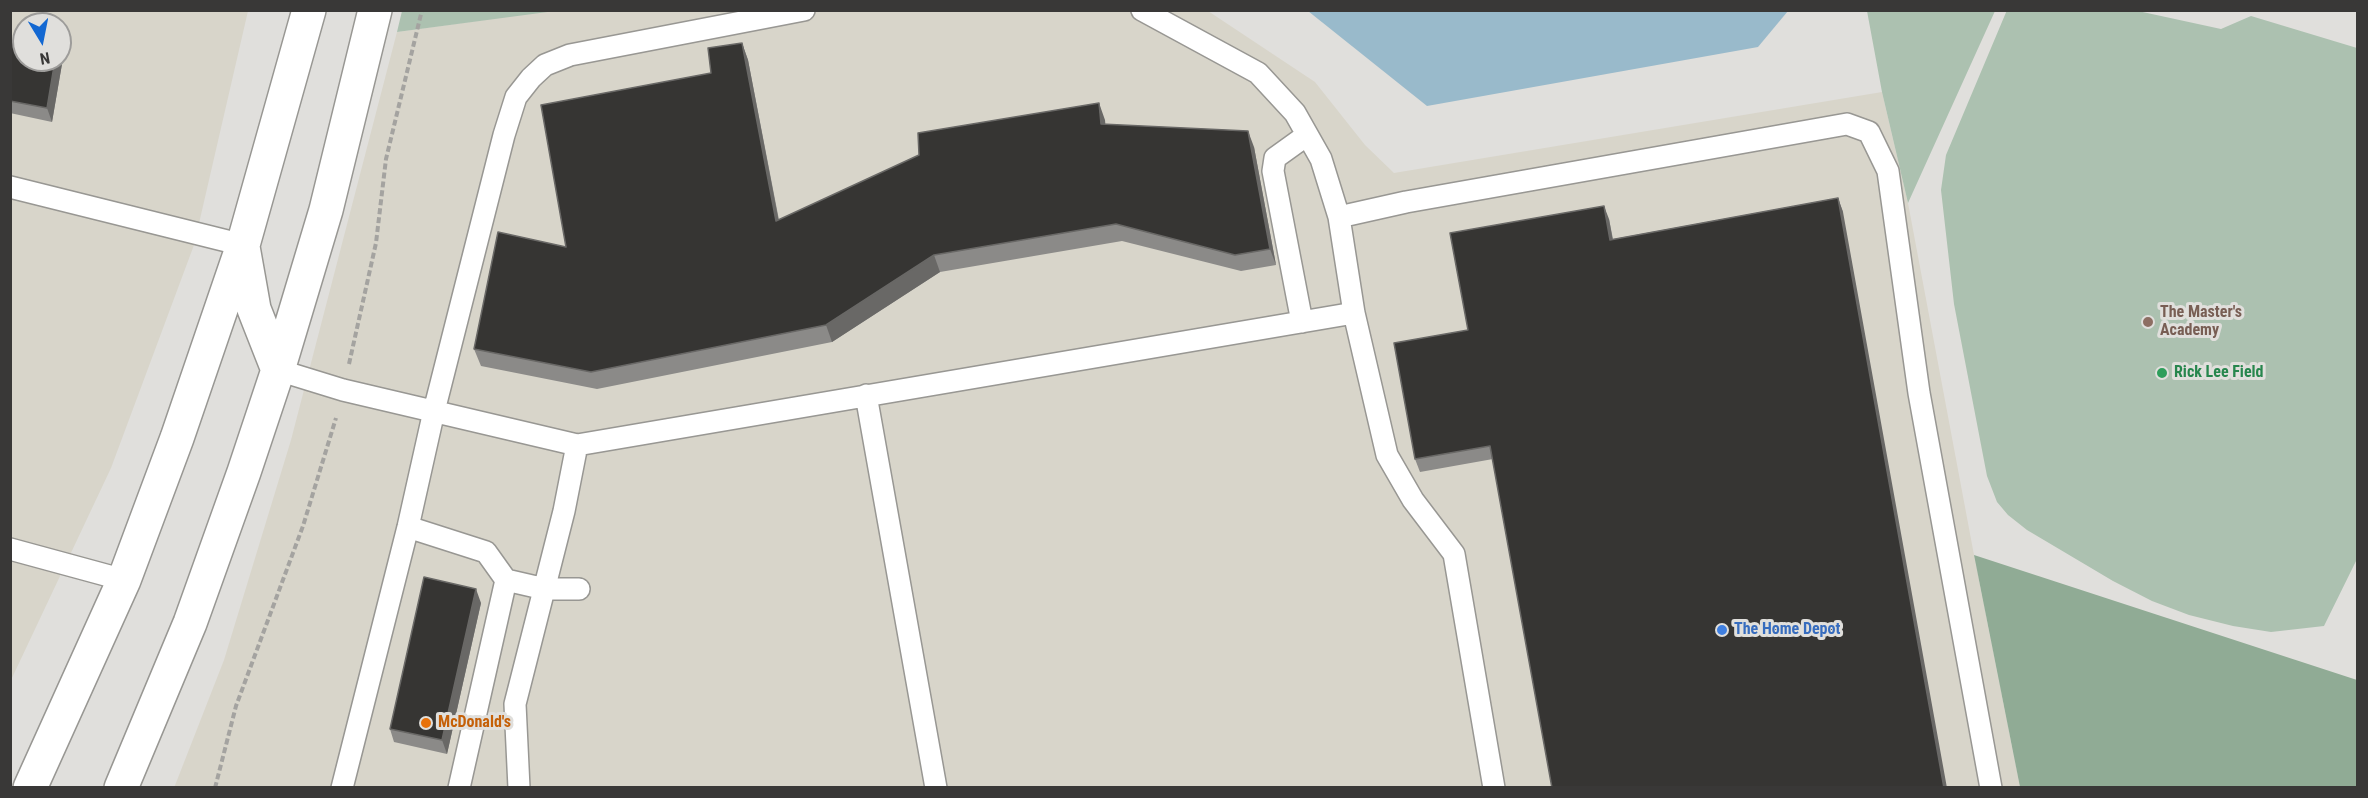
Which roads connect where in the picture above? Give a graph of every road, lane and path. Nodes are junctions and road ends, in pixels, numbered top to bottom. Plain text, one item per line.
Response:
1 (309, 10) edge
2 (375, 10) edge
3 (422, 10) edge
4 (804, 10) edge
5 (1142, 10) edge
6 (1307, 135) junction
7 (10, 187) edge
8 (1339, 218) junction
9 (243, 245) junction
10 (1354, 314) junction
11 (1302, 322) junction
12 (349, 364) dead end
13 (278, 370) junction
14 (866, 396) junction
15 (434, 411) junction
16 (337, 417) dead end
17 (578, 445) junction
18 (408, 527) junction
19 (10, 549) edge
20 (124, 580) junction
21 (506, 580) junction
22 (545, 589) junction
23 (579, 589) dead end
24 (30, 788) edge
25 (121, 788) edge
26 (215, 788) edge
27 (342, 788) edge
28 (459, 788) edge
29 (519, 788) edge
30 (936, 788) edge
31 (1494, 788) edge
32 (1991, 788) edge

1 - 9 main road
2 - 13 main road
3 - 12 path
4 - 15 lane
5 - 6 lane
6 - 8 lane
6 - 11 lane
7 - 9 lane
8 - 10 lane
8 - 32 lane
9 - 13 main road
9 - 20 main road
10 - 11 lane
10 - 31 lane
11 - 14 lane
13 - 15 lane
13 - 25 main road
14 - 17 lane
14 - 30 lane
15 - 17 lane
15 - 18 lane
16 - 26 path
17 - 22 lane
18 - 21 lane
18 - 27 lane
19 - 20 lane
20 - 24 main road
21 - 22 lane
21 - 28 lane
22 - 23 lane
22 - 29 lane

